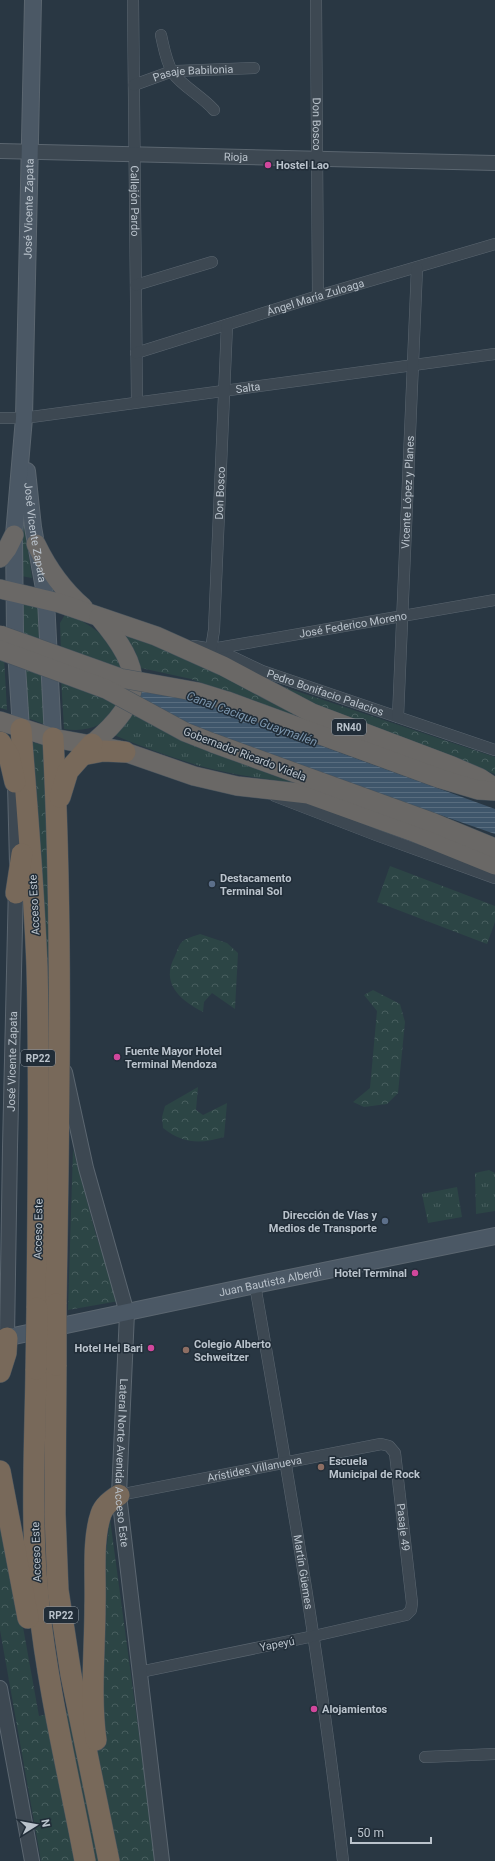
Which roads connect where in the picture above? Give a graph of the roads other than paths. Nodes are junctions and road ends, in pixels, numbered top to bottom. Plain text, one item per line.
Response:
1 (34, 0) edge
2 (133, 0) edge
3 (316, 0) edge
4 (161, 35) dead end
5 (254, 68) dead end
6 (172, 72) junction
7 (134, 85) junction
8 (214, 110) dead end
9 (0, 151) edge
10 (30, 152) junction
11 (134, 156) junction
12 (317, 160) junction
13 (495, 163) edge
14 (495, 244) edge
15 (212, 262) dead end
16 (417, 268) junction
17 (136, 284) junction
18 (318, 296) junction
19 (226, 325) junction
20 (136, 352) junction
21 (495, 354) edge
22 (413, 365) junction
23 (225, 390) junction
24 (137, 402) junction
25 (0, 418) edge
26 (24, 418) junction
27 (14, 535) junction
28 (36, 544) junction
29 (0, 558) edge
30 (7, 590) edge
31 (46, 600) junction
32 (495, 600) edge
33 (93, 614) junction
34 (402, 615) junction
35 (8, 635) edge
36 (252, 642) junction
37 (0, 650) edge
38 (32, 654) junction
39 (208, 654) junction
40 (246, 662) junction
41 (398, 717) junction
42 (0, 721) edge
43 (21, 729) junction
44 (0, 742) edge
45 (74, 745) junction
46 (495, 750) edge
47 (125, 752) joint
48 (15, 785) junction
49 (257, 789) junction
50 (495, 789) edge
51 (28, 808) junction
52 (56, 815) junction
53 (495, 848) edge
54 (23, 853) junction
55 (495, 865) edge
56 (495, 878) edge
57 (16, 893) junction
58 (60, 1047) junction
59 (38, 1050) junction
60 (495, 1236) edge
61 (255, 1285) junction
62 (47, 1306) junction
63 (127, 1312) junction
64 (4, 1339) edge
65 (0, 1358) edge
66 (46, 1367) junction
67 (0, 1372) edge
68 (389, 1446) joint
69 (286, 1463) junction
70 (0, 1471) edge
71 (119, 1495) junction
72 (411, 1610) joint
73 (314, 1636) junction
74 (140, 1672) junction
75 (0, 1688) edge
76 (65, 1752) junction
77 (495, 1754) edge
78 (425, 1757) dead end
79 (32, 1861) edge
80 (85, 1861) edge
81 (109, 1861) edge
82 (114, 1861) edge
83 (162, 1861) edge
84 (343, 1861) edge

1 - 10 main road, José Vicente Zapata
2 - 7 street, Callejón Pardo
3 - 12 street, Don Bosco
4 - 6 street
5 - 6 street, Pasaje Babilonia
6 - 7 street, Pasaje Babilonia
6 - 8 street
7 - 11 street, Callejón Pardo
9 - 10 street, Rioja
10 - 11 street, Rioja
10 - 26 main road, José Vicente Zapata
11 - 12 street, Rioja
11 - 17 street, Callejón Pardo
12 - 13 street, Rioja
12 - 18 street, Don Bosco
14 - 16 street, Ángel María Zuloaga
15 - 17 street
16 - 18 street, Ángel María Zuloaga
16 - 22 street, Vicente López y Planes
17 - 20 street, Callejón Pardo
18 - 19 street, Ángel María Zuloaga
19 - 20 street, Ángel María Zuloaga
19 - 23 street, Don Bosco
20 - 24 street, Callejón Pardo
21 - 22 street, Salta
22 - 23 street, Salta
22 - 34 street, Vicente López y Planes
23 - 24 street, Salta
23 - 39 street, Don Bosco
24 - 26 street, Salta
25 - 26 street, Salta
26 - 27 main road, José Vicente Zapata
26 - 28 main road, José Vicente Zapata
27 - 29 highway
27 - 30 main road, José Vicente Zapata
28 - 31 main road, José Vicente Zapata
28 - 33 highway
30 - 31 highway, Pedro Bonifacio Palacios / RN40
30 - 35 main road
31 - 33 highway, Pedro Bonifacio Palacios / RN40
31 - 38 main road, Acceso Este / RP22
32 - 34 street, José Federico Moreno
33 - 39 highway, Pedro Bonifacio Palacios / RN40
33 - 45 highway
34 - 36 street, José Federico Moreno
34 - 41 street, Vicente López y Planes
35 - 38 highway, Gobernador Ricardo Videla, bridge
36 - 39 street, José Federico Moreno
36 - 40 street
37 - 38 highway, Gobernador Ricardo Videla, bridge
38 - 43 main road, Acceso Este / RP22
38 - 45 main road, Acceso Este / RP22, bridge
38 - 50 highway, Gobernador Ricardo Videla / RN40, bridge
38 - 53 highway, Gobernador Ricardo Videla, bridge
39 - 40 street, Pedro Bonifacio Palacios
39 - 50 highway, Gobernador Ricardo Videla / RN40
40 - 41 street, Pedro Bonifacio Palacios
41 - 46 street, Pedro Bonifacio Palacios
42 - 43 highway
43 - 45 highway
43 - 51 highway, Acceso Este / RP22
44 - 48 highway
45 - 47 highway
45 - 52 highway, Acceso Este / RP22
45 - 52 highway
47 - 49 highway, Gobernador Ricardo Videla
48 - 54 highway
48 - 57 street, José Vicente Zapata
49 - 55 highway, Gobernador Ricardo Videla
49 - 56 street, Gobernador Ricardo Videla
51 - 54 highway
51 - 59 highway, Acceso Este / RP22
52 - 58 highway, Acceso Este / RP22
54 - 57 highway
54 - 59 highway
57 - 64 street, José Vicente Zapata
58 - 62 highway, Acceso Este / RP22
58 - 63 street, Lateral Norte Avenida Acceso Este
59 - 62 highway, Acceso Este / RP22
60 - 61 main road, Juan Bautista Alberdi
61 - 63 main road, Juan Bautista Alberdi
61 - 69 street, Martín Güemes
62 - 66 highway, Acceso Este / RP22, bridge
63 - 64 main road, Juan Bautista Alberdi
63 - 71 street, Lateral Norte Avenida Acceso Este
64 - 65 street
64 - 67 highway
66 - 76 highway, Acceso Este / RP22
66 - 81 highway, Acceso Este / RP22
68 - 69 street, Arístides Villanueva
68 - 72 street, Pasaje 49
69 - 71 street, Arístides Villanueva
69 - 73 street, Martín Güemes
70 - 76 highway
71 - 74 street, Lateral Norte Avenida Acceso Este
71 - 82 highway
72 - 73 street, Yapeyú
73 - 74 street, Yapeyú
73 - 84 street, Martín Güemes
74 - 83 street, Lateral Norte Avenida Acceso Este
75 - 79 street
76 - 80 highway, Acceso Este / RP22
77 - 78 street

